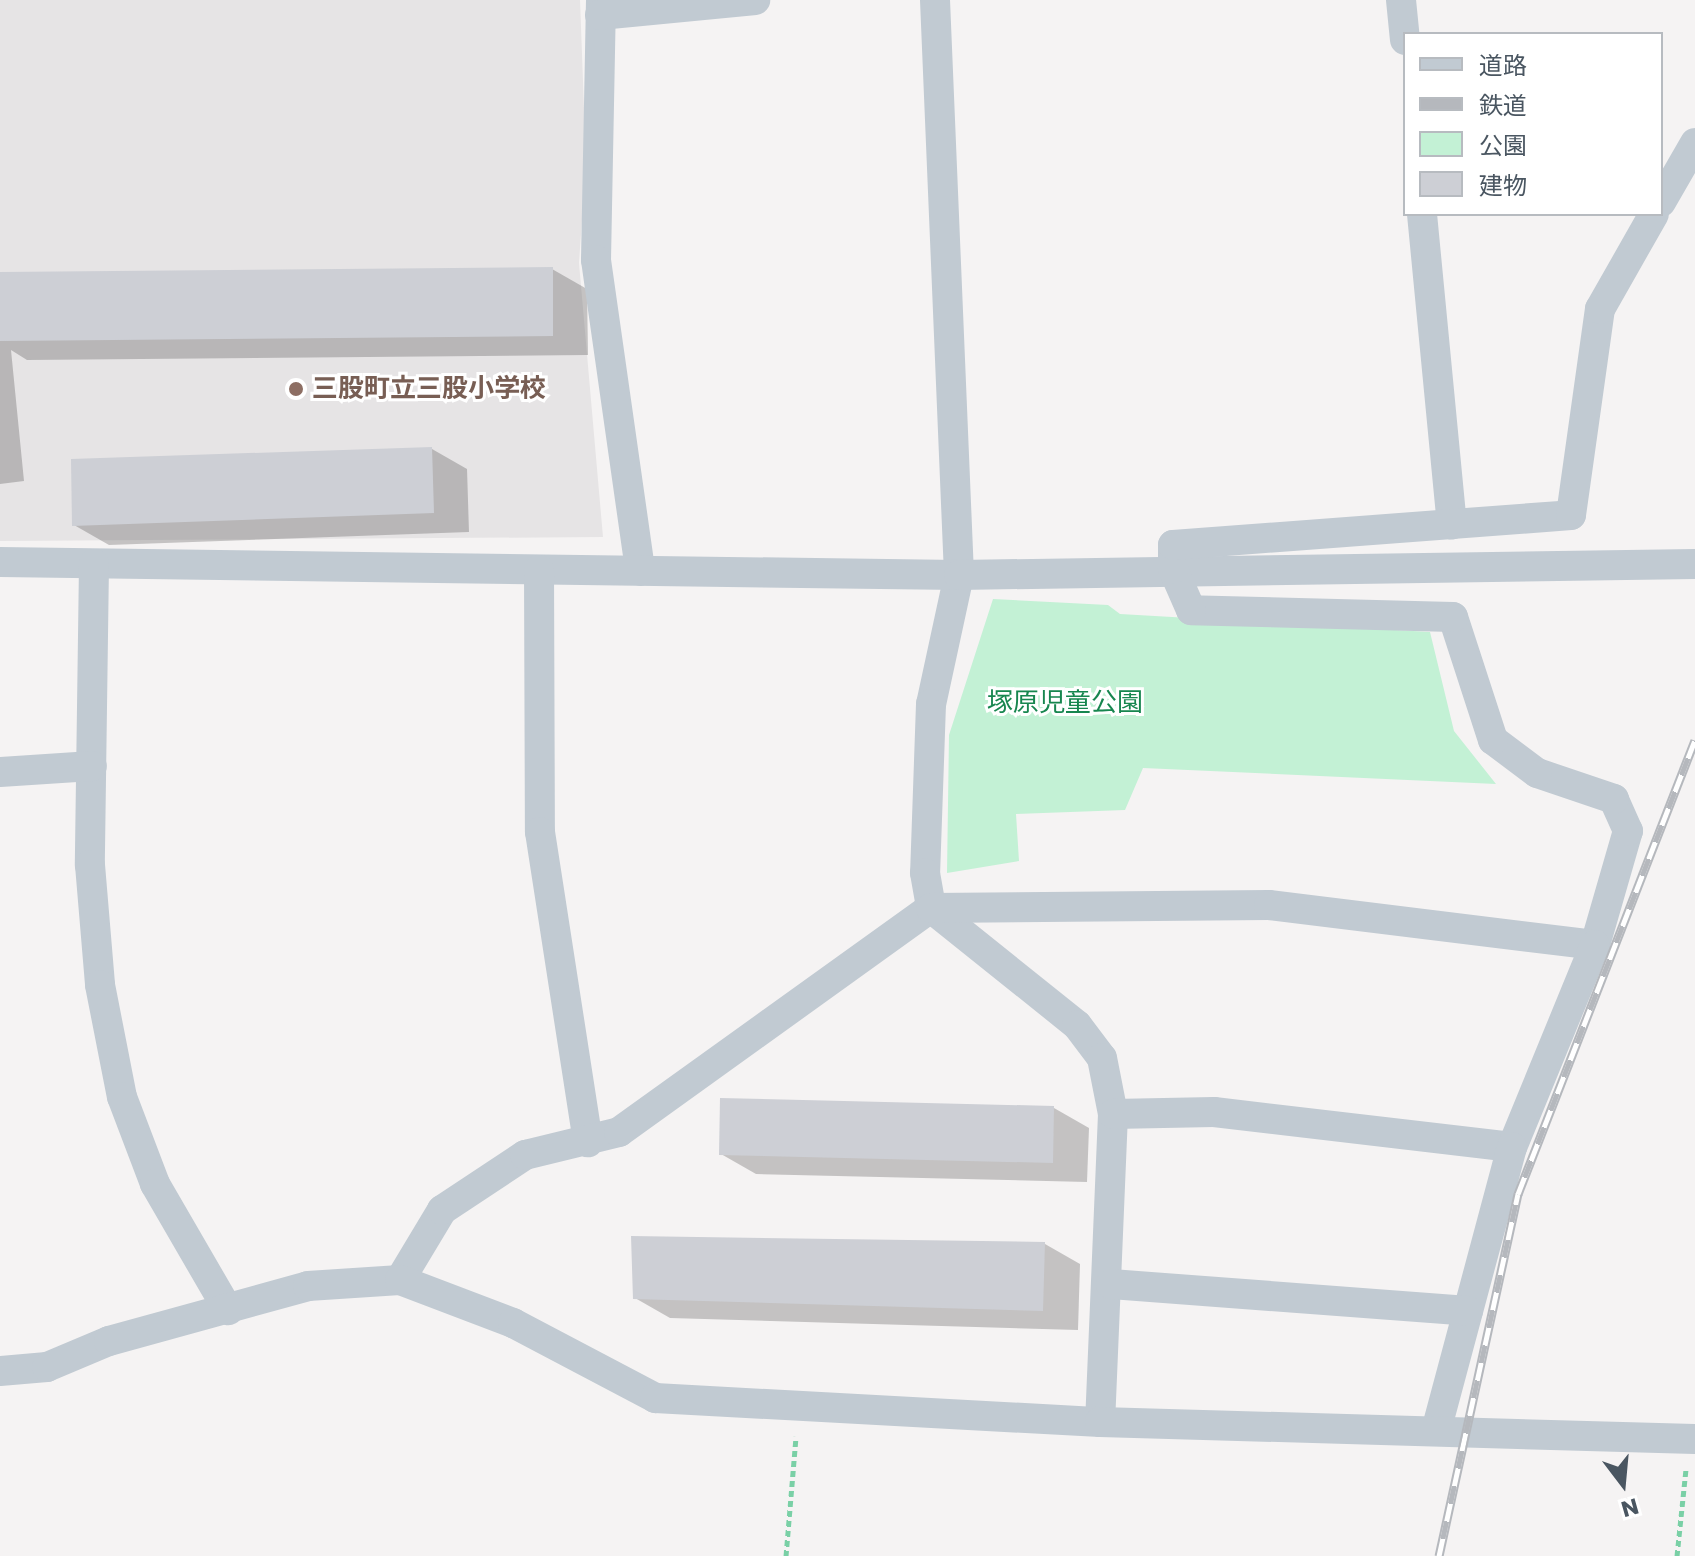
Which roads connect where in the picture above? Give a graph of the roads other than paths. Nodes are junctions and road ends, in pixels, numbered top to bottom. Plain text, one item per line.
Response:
1 (755, 0) edge
2 (935, 0) edge
3 (1401, 0) edge
4 (601, 7) edge
5 (1404, 32) edge
6 (1695, 143) edge
7 (1663, 199) edge
8 (1422, 216) edge
9 (1653, 216) edge
10 (1452, 525) junction
11 (0, 562) edge
12 (94, 564) junction
13 (1695, 564) edge
14 (1173, 569) junction
15 (539, 570) junction
16 (640, 571) junction
17 (959, 575) junction
18 (92, 766) junction
19 (0, 772) edge
20 (931, 908) junction
21 (1595, 945) junction
22 (1113, 1114) junction
23 (588, 1142) junction
24 (1512, 1147) junction
25 (400, 1280) junction
26 (1111, 1284) junction
27 (228, 1310) junction
28 (1468, 1311) junction
29 (0, 1371) edge
30 (1100, 1422) junction
31 (1436, 1430) junction
32 (1692, 1439) edge

1 - 4 street
2 - 17 street
3 - 5 street
4 - 16 street
6 - 7 street
8 - 10 street
9 - 10 street
10 - 14 street
11 - 12 street
12 - 15 street
12 - 18 street
13 - 14 street
14 - 17 street
14 - 21 street
15 - 16 street
15 - 23 street
16 - 17 street
17 - 20 street
18 - 19 street
18 - 27 street
20 - 21 street
20 - 22 street
20 - 23 street
21 - 24 street
22 - 24 street
22 - 26 street
23 - 25 street
24 - 28 street
25 - 27 street
25 - 30 street
26 - 28 street
26 - 30 street
27 - 29 street
28 - 31 street
30 - 31 street
31 - 32 street

